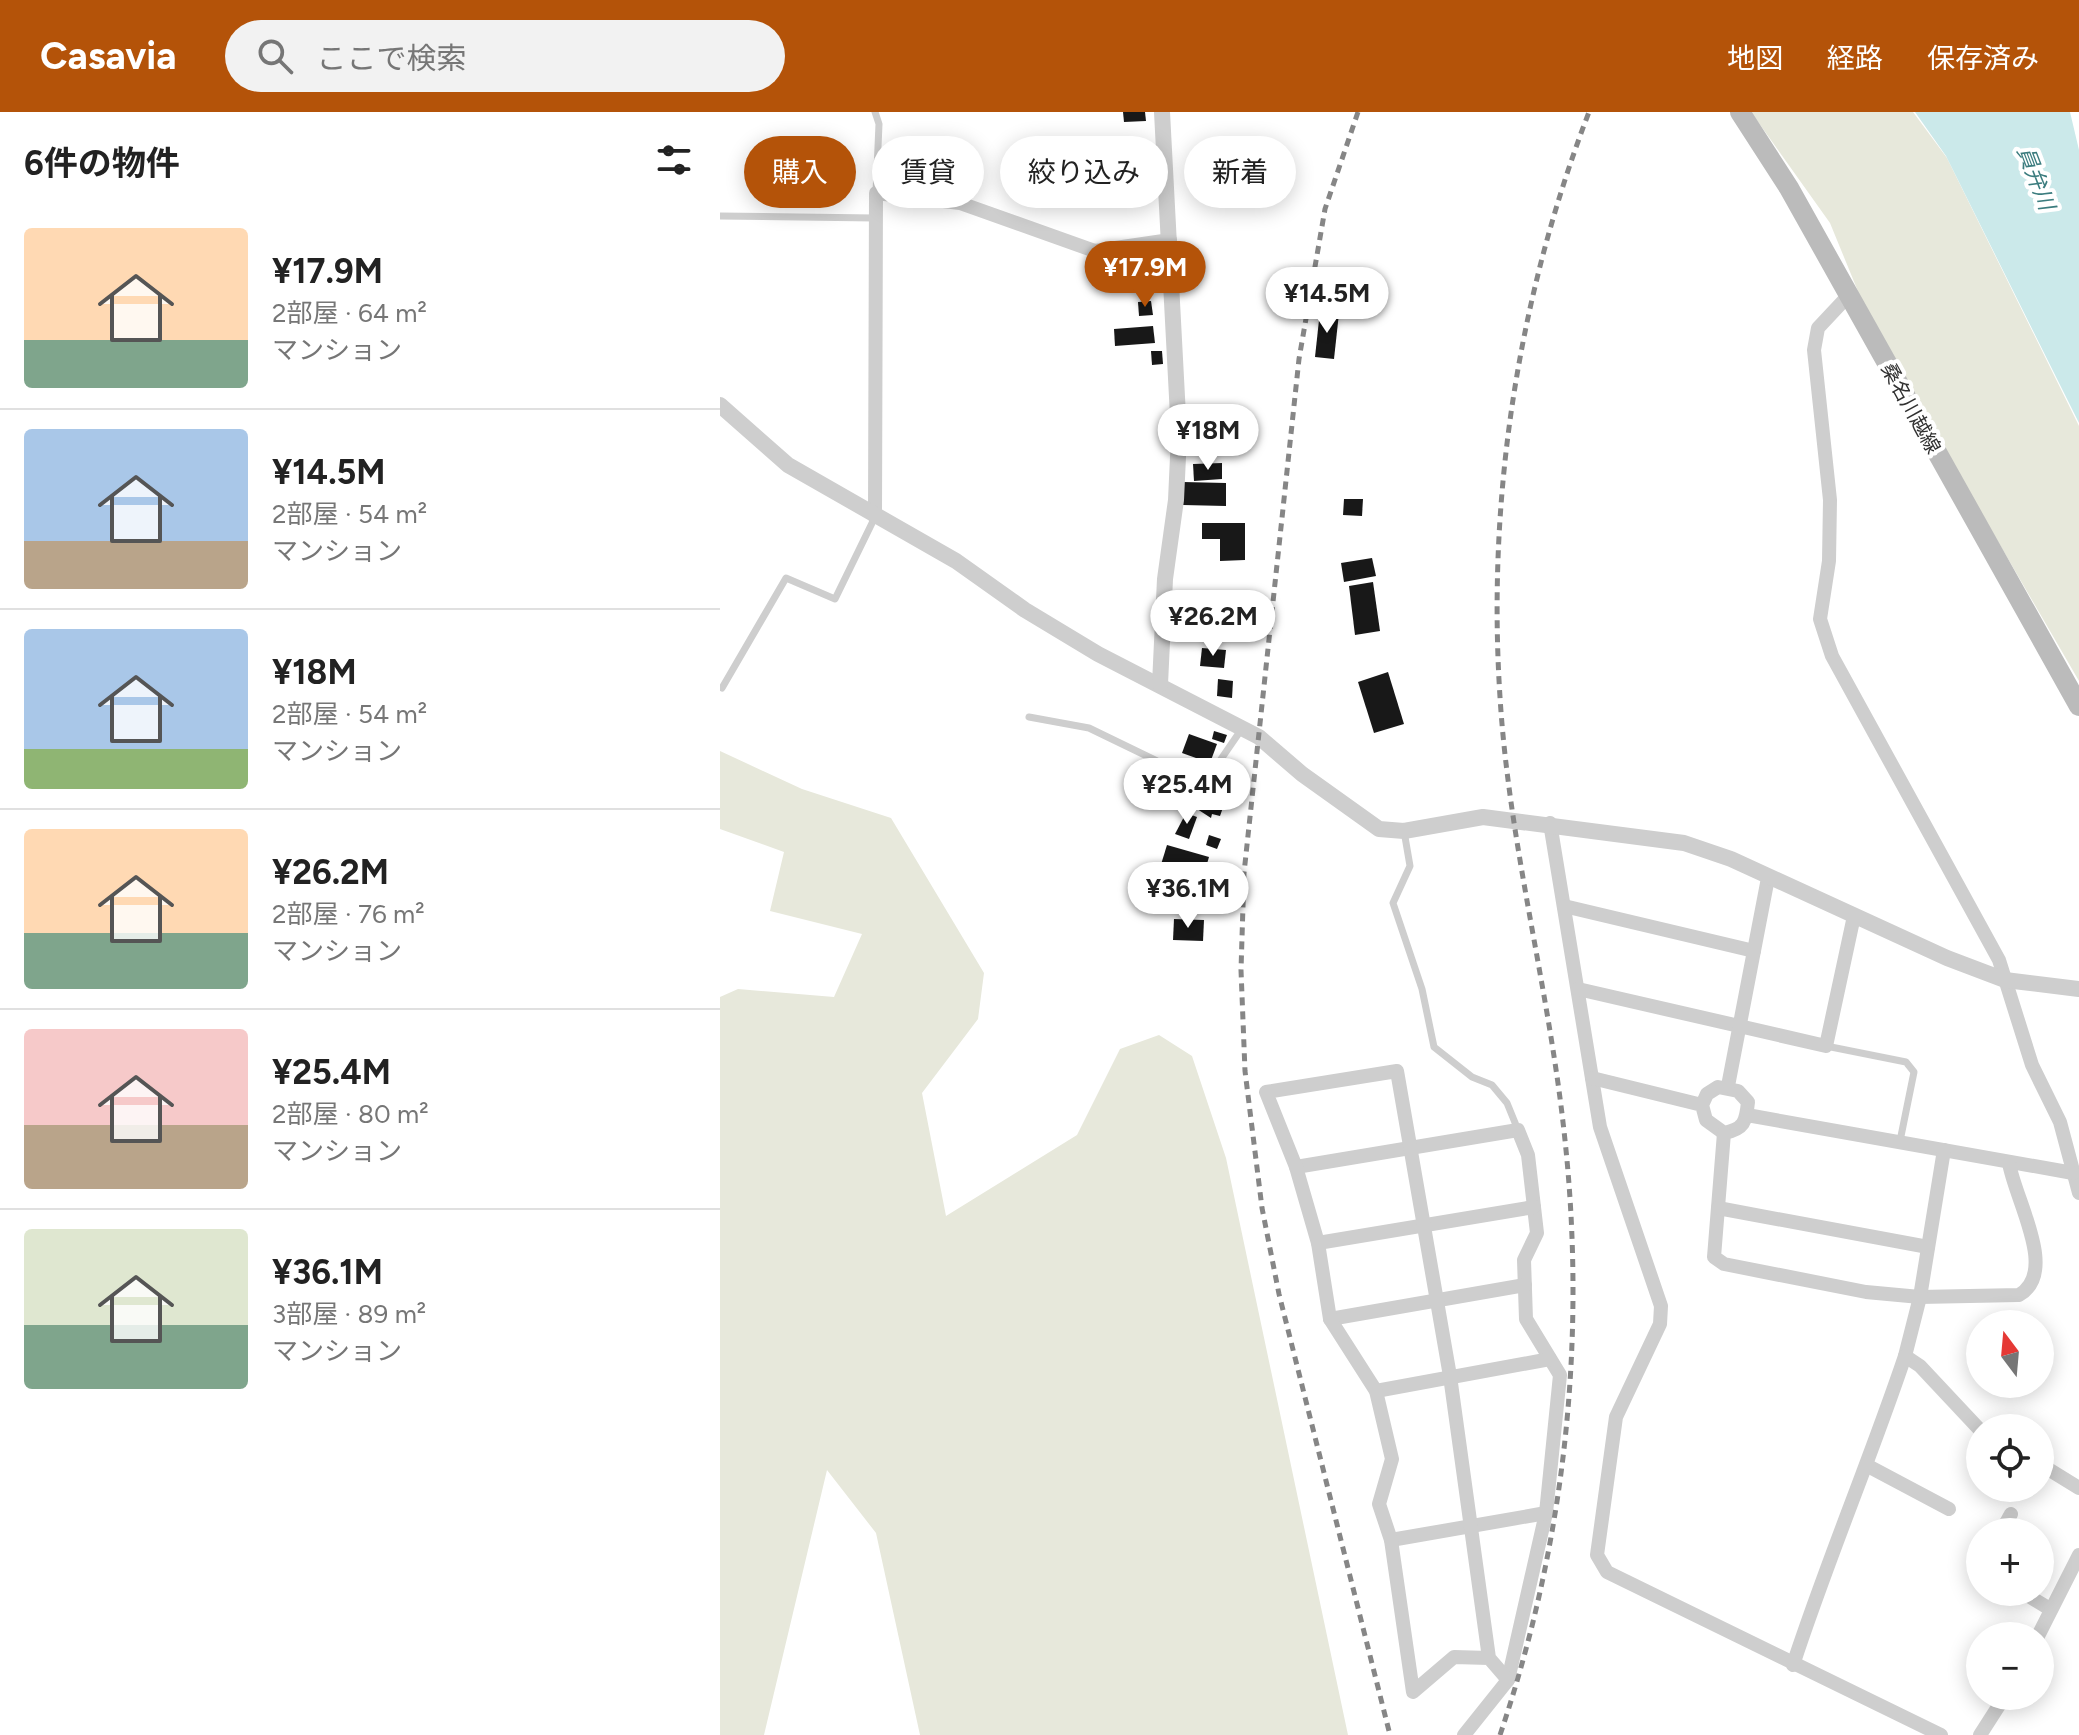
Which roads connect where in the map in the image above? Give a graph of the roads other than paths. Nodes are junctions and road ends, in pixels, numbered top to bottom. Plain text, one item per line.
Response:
1 (875, 112) edge
2 (1162, 112) edge
3 (1740, 112) edge
4 (878, 136) edge
5 (875, 208) edge
6 (974, 208) edge
7 (720, 216) edge
8 (874, 218) junction
9 (1170, 240) junction
10 (1848, 296) junction
11 (720, 405) edge
12 (875, 517) junction
13 (1160, 684) junction
14 (722, 688) dead end
15 (2079, 706) edge
16 (1029, 717) dead end
17 (1242, 728) junction
18 (1550, 823) junction
19 (1404, 831) junction
20 (1768, 878) junction
21 (1564, 906) junction
22 (1854, 916) junction
23 (1754, 951) junction
24 (2005, 980) junction
25 (1578, 989) junction
26 (2079, 989) edge
27 (1739, 1029) junction
28 (1826, 1046) junction
29 (1592, 1078) junction
30 (1728, 1086) junction
31 (1702, 1105) junction
32 (1747, 1115) junction
33 (1518, 1130) junction
34 (1724, 1133) junction
35 (1900, 1141) junction
36 (1409, 1148) junction
37 (1944, 1150) junction
38 (2009, 1163) junction
39 (1296, 1167) junction
40 (2073, 1173) junction
41 (2079, 1193) edge
42 (1534, 1207) junction
43 (1718, 1208) junction
44 (1423, 1225) junction
45 (1318, 1243) junction
46 (1928, 1247) junction
47 (1525, 1285) junction
48 (1920, 1297) junction
49 (1436, 1300) junction
50 (1330, 1319) junction
51 (1905, 1356) junction
52 (1550, 1359) junction
53 (1450, 1376) junction
54 (1376, 1391) junction
55 (1966, 1415) edge
56 (1868, 1466) junction
57 (2054, 1473) edge
58 (2079, 1488) edge
59 (1949, 1509) dead end
60 (1546, 1513) junction
61 (2011, 1514) dead end
62 (2009, 1518) edge
63 (1472, 1528) junction
64 (1391, 1540) junction
65 (2079, 1555) edge
66 (2045, 1606) edge
67 (2050, 1609) junction
68 (2044, 1622) edge
69 (1489, 1658) junction
70 (1793, 1665) junction
71 (1508, 1680) junction
72 (1996, 1710) edge
73 (1464, 1735) edge
74 (1941, 1735) edge
75 (1980, 1735) edge

1 - 4 lane
2 - 9 street
3 - 10 main road, 桑名川越線
5 - 8 street
6 - 9 street
7 - 8 lane
8 - 12 street
9 - 13 street
10 - 15 main road, 桑名川越線
10 - 24 street
11 - 12 street
12 - 13 street
12 - 14 lane
13 - 17 street
16 - 17 lane
17 - 19 street
18 - 19 street
18 - 20 street
18 - 21 street
19 - 33 lane
20 - 22 street
20 - 23 street
21 - 23 street
21 - 25 street
22 - 24 street
22 - 28 street
23 - 27 street
24 - 26 street
24 - 40 street
25 - 27 street
25 - 29 street
27 - 28 street
27 - 30 street
28 - 35 lane
29 - 31 street
29 - 70 street
30 - 31 street
30 - 32 street
31 - 34 street
32 - 34 street
32 - 35 street
33 - 36 street
33 - 42 street
34 - 43 street
35 - 37 street
36 - 39 street
36 - 39 street
36 - 44 street
37 - 38 street
37 - 46 street
38 - 40 street
38 - 48 street
39 - 45 street
40 - 41 street
42 - 44 street
42 - 47 street
43 - 46 street
43 - 48 street
44 - 45 street
44 - 49 street
45 - 50 street
46 - 48 street
47 - 49 street
47 - 52 street
48 - 51 street
49 - 50 street
49 - 53 street
50 - 54 street
51 - 55 street
51 - 56 street
52 - 53 street
52 - 60 street
53 - 54 street
53 - 63 street
54 - 64 street
56 - 59 street
56 - 70 street
57 - 58 street
60 - 63 street
60 - 71 street
61 - 62 street
63 - 64 street
63 - 69 street
64 - 69 street
65 - 67 street
66 - 67 street
67 - 68 street
69 - 71 street
70 - 74 street
71 - 73 street
72 - 75 street

